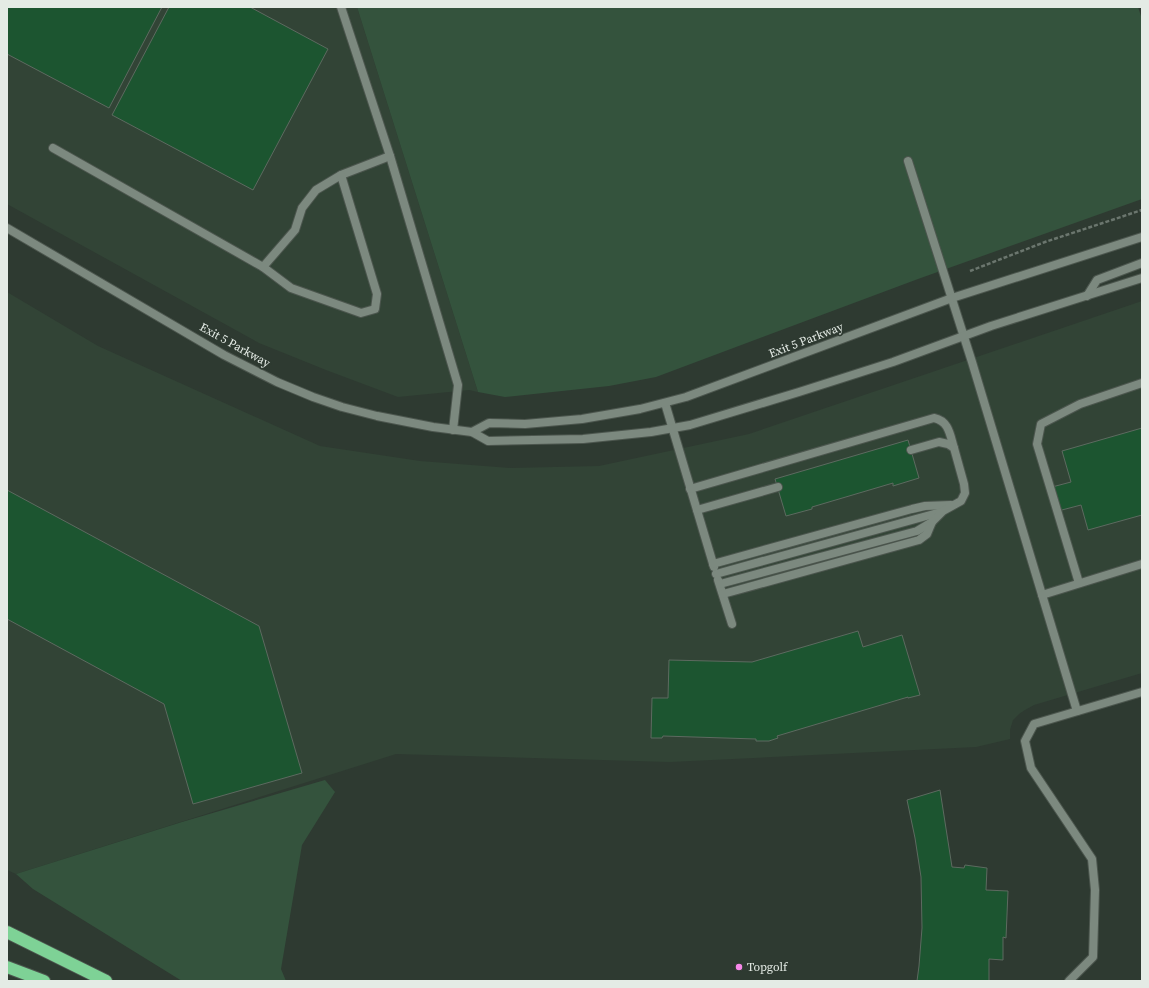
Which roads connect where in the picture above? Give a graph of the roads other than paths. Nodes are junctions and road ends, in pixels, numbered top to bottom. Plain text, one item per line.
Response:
1 (341, 7) edge
2 (53, 148) dead end
3 (390, 156) junction
4 (908, 160) dead end
5 (341, 175) junction
6 (7, 228) edge
7 (1142, 236) edge
8 (1142, 263) edge
9 (263, 267) junction
10 (1142, 278) edge
11 (1087, 296) junction
12 (952, 298) junction
13 (963, 336) junction
14 (1142, 383) edge
15 (664, 403) junction
16 (672, 428) junction
17 (453, 430) junction
18 (472, 432) junction
19 (954, 448) junction
20 (911, 450) dead end
21 (778, 487) dead end
22 (690, 488) junction
23 (953, 505) junction
24 (697, 510) junction
25 (943, 511) junction
26 (932, 522) junction
27 (713, 564) junction
28 (1142, 564) edge
29 (716, 574) junction
30 (1079, 583) junction
31 (720, 584) junction
32 (723, 594) junction
33 (1042, 595) junction
34 (732, 624) dead end
35 (1142, 692) edge
36 (1077, 711) junction
37 (7, 932) edge
38 (7, 967) edge
39 (44, 981) edge
40 (106, 981) edge
41 (1069, 981) edge

1 - 3 street
2 - 9 street
3 - 5 street
3 - 17 street
4 - 12 street
5 - 9 street
5 - 9 street
6 - 17 street, Exit 5 Parkway
7 - 12 street, Exit 5 Parkway
8 - 11 street
10 - 11 street, Exit 5 Parkway
11 - 13 street, Exit 5 Parkway
12 - 13 street
12 - 15 street, Exit 5 Parkway
13 - 16 street, Exit 5 Parkway
13 - 33 street
14 - 30 street
15 - 16 street
15 - 18 street, Exit 5 Parkway
16 - 18 street, Exit 5 Parkway
16 - 22 street
17 - 18 street, Exit 5 Parkway
19 - 20 street
19 - 22 street
19 - 23 street
21 - 24 street
22 - 24 street
23 - 25 street
23 - 27 street
24 - 27 street
25 - 26 street
25 - 29 street
26 - 31 street
26 - 32 street
27 - 29 street
28 - 30 street
29 - 31 street
30 - 33 street
31 - 32 street
32 - 34 street
33 - 36 street
35 - 36 street
36 - 41 street
37 - 40 highway
38 - 39 highway

